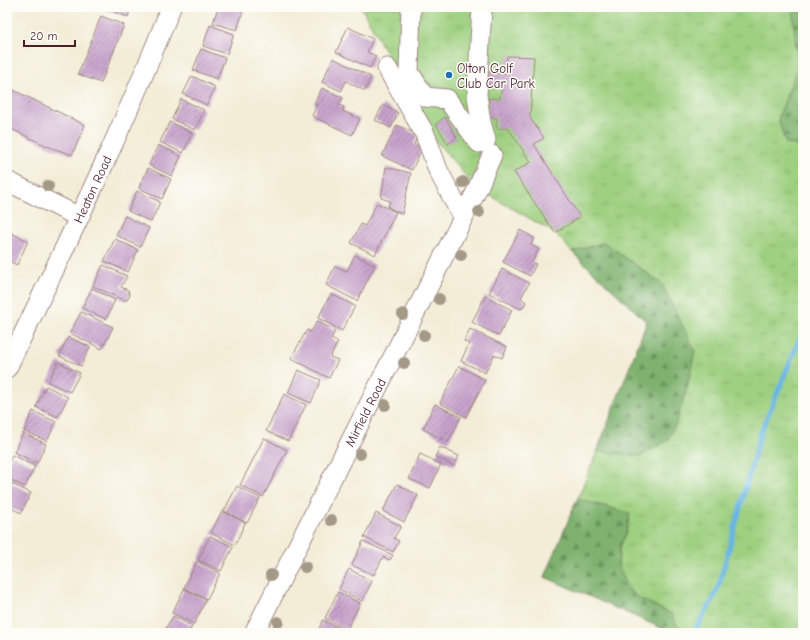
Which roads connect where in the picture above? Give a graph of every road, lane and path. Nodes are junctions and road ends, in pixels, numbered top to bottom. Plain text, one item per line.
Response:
1 (171, 7) edge
2 (411, 7) edge
3 (482, 7) edge
4 (387, 68) dead end
5 (484, 148) junction
6 (7, 181) edge
7 (79, 217) junction
8 (463, 218) junction
9 (7, 368) edge
10 (254, 633) edge

1 - 7 street, Heaton Road
2 - 5 street
3 - 5 street
4 - 8 street
5 - 8 street, Mirfield Road
6 - 7 street
7 - 9 street, Heaton Road
8 - 10 street, Mirfield Road

